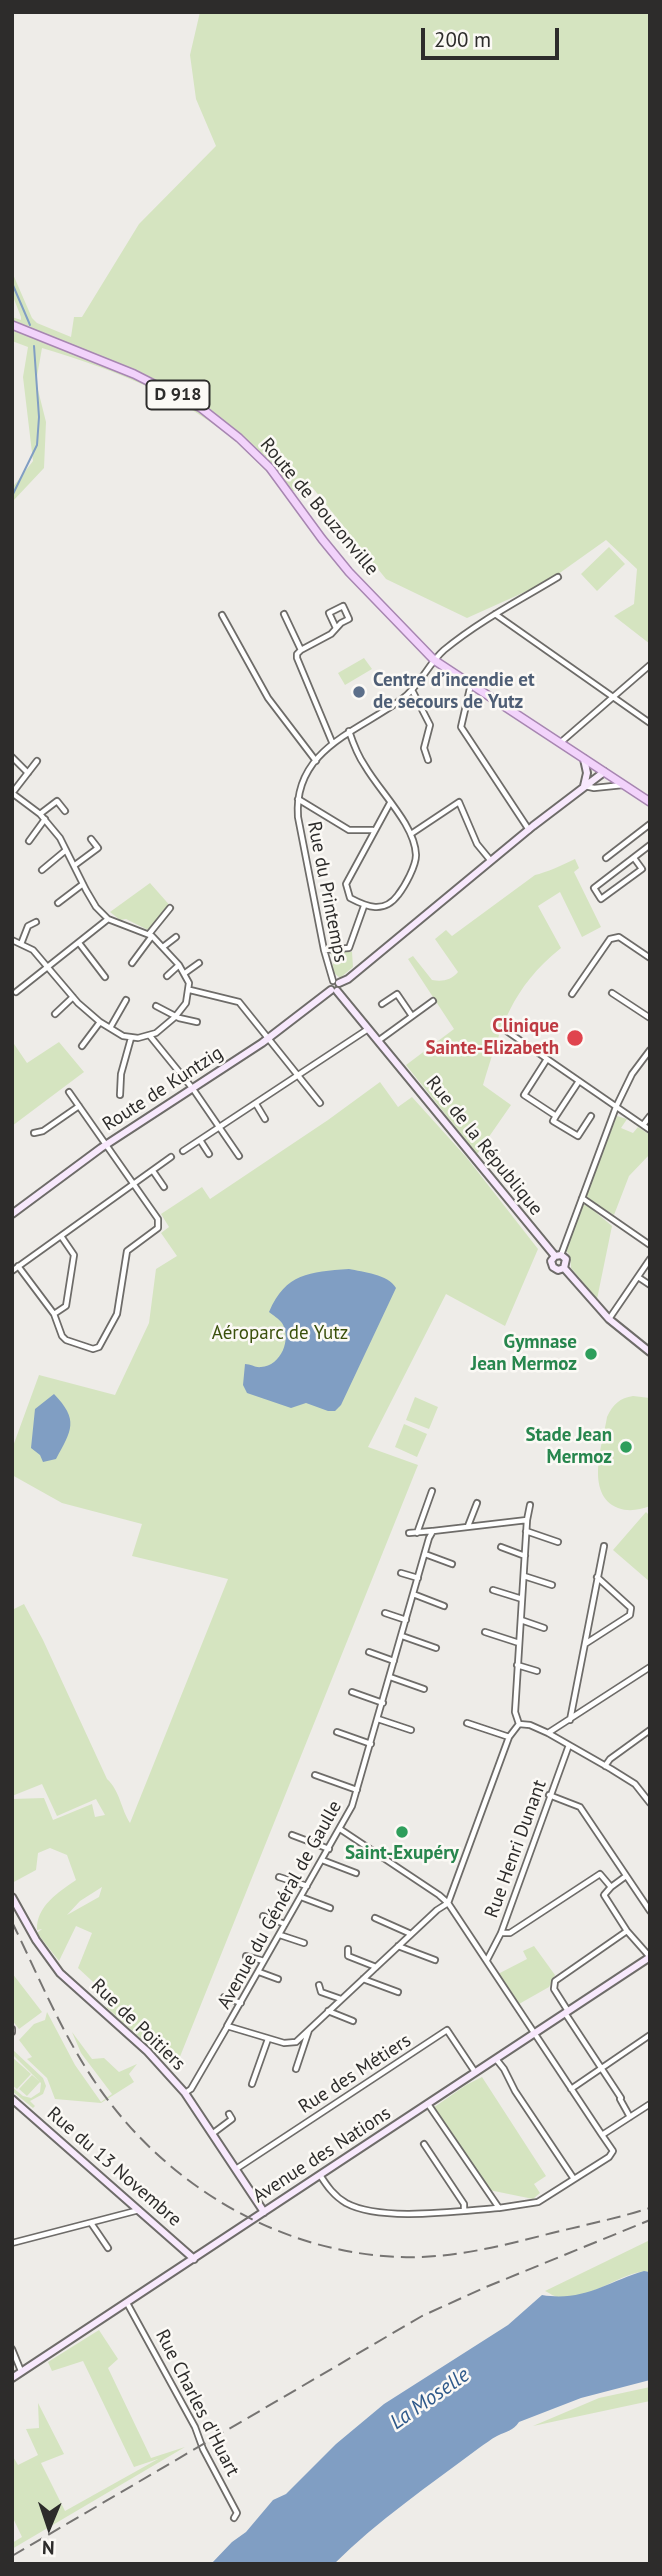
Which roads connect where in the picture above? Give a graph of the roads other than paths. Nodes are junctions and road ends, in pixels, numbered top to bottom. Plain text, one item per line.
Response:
1 (12, 325) edge
2 (558, 577) dead end
3 (285, 614) dead end
4 (495, 614) junction
5 (222, 615) dead end
6 (336, 628) junction
7 (301, 650) junction
8 (435, 660) junction
9 (650, 664) edge
10 (471, 684) junction
11 (412, 690) junction
12 (613, 696) junction
13 (650, 723) edge
14 (349, 731) junction
15 (332, 742) junction
16 (560, 743) junction
17 (12, 757) edge
18 (584, 759) junction
19 (428, 760) dead end
20 (37, 761) dead end
21 (316, 761) junction
22 (596, 767) junction
23 (604, 772) junction
24 (27, 773) junction
25 (585, 782) junction
26 (623, 785) junction
27 (12, 792) edge
28 (299, 799) junction
29 (390, 803) junction
30 (650, 803) edge
31 (65, 811) dead end
32 (40, 814) junction
33 (45, 819) junction
34 (650, 824) edge
35 (373, 830) junction
36 (529, 830) junction
37 (411, 834) junction
38 (91, 839) dead end
39 (29, 841) dead end
40 (650, 845) edge
41 (66, 850) junction
42 (606, 858) dead end
43 (634, 858) junction
44 (491, 861) junction
45 (75, 865) junction
46 (41, 870) dead end
47 (83, 884) junction
48 (58, 903) dead end
49 (364, 906) junction
50 (170, 908) dead end
51 (108, 919) junction
52 (36, 922) dead end
53 (150, 935) junction
54 (176, 936) dead end
55 (12, 940) edge
56 (79, 943) junction
57 (20, 944) junction
58 (163, 947) junction
59 (324, 950) junction
60 (650, 950) edge
61 (648, 957) edge
62 (132, 963) dead end
63 (199, 963) dead end
64 (179, 965) junction
65 (47, 967) junction
66 (185, 973) junction
67 (167, 976) dead end
68 (105, 977) dead end
69 (336, 982) junction
70 (190, 990) junction
71 (334, 990) junction
72 (16, 992) dead end
73 (612, 993) dead end
74 (572, 994) dead end
75 (73, 997) junction
76 (126, 1000) dead end
77 (433, 1001) dead end
78 (382, 1004) dead end
79 (156, 1006) dead end
80 (55, 1014) dead end
81 (412, 1016) junction
82 (175, 1017) junction
83 (650, 1018) edge
84 (100, 1022) junction
85 (197, 1022) dead end
86 (110, 1028) junction
87 (368, 1029) junction
88 (508, 1032) dead end
89 (150, 1036) junction
90 (131, 1038) junction
91 (268, 1038) junction
92 (378, 1041) junction
93 (82, 1046) dead end
94 (650, 1050) edge
95 (547, 1059) junction
96 (298, 1076) junction
97 (579, 1081) junction
98 (193, 1089) junction
99 (69, 1092) dead end
100 (120, 1095) dead end
101 (320, 1103) dead end
102 (256, 1104) junction
103 (79, 1106) junction
104 (616, 1107) junction
105 (556, 1116) junction
106 (591, 1116) dead end
107 (650, 1116) edge
108 (265, 1119) dead end
109 (643, 1125) junction
110 (220, 1127) junction
111 (650, 1129) edge
112 (34, 1133) dead end
113 (200, 1140) junction
114 (106, 1145) junction
115 (183, 1151) dead end
116 (209, 1154) dead end
117 (239, 1156) dead end
118 (171, 1157) dead end
119 (153, 1171) junction
120 (133, 1184) junction
121 (164, 1187) dead end
122 (582, 1198) junction
123 (12, 1214) edge
124 (61, 1236) junction
125 (650, 1245) edge
126 (558, 1256) junction
127 (650, 1259) edge
128 (18, 1266) junction
129 (564, 1268) junction
130 (12, 1271) edge
131 (638, 1277) junction
132 (650, 1285) edge
133 (54, 1314) junction
134 (609, 1320) junction
135 (650, 1352) edge
136 (432, 1491) dead end
137 (477, 1503) dead end
138 (530, 1505) dead end
139 (527, 1520) junction
140 (468, 1527) junction
141 (433, 1531) junction
142 (526, 1531) junction
143 (417, 1532) junction
144 (409, 1533) dead end
145 (558, 1542) dead end
146 (604, 1546) dead end
147 (501, 1547) dead end
148 (425, 1553) junction
149 (525, 1556) junction
150 (452, 1564) dead end
151 (401, 1573) dead end
152 (524, 1576) junction
153 (597, 1576) junction
154 (418, 1578) junction
155 (551, 1586) dead end
156 (493, 1590) dead end
157 (414, 1594) junction
158 (522, 1599) junction
159 (444, 1606) dead end
160 (385, 1613) dead end
161 (406, 1620) junction
162 (521, 1620) junction
163 (544, 1628) dead end
164 (485, 1632) dead end
165 (402, 1636) junction
166 (519, 1643) junction
167 (584, 1645) junction
168 (436, 1648) dead end
169 (369, 1652) dead end
170 (394, 1661) junction
171 (517, 1665) junction
172 (650, 1667) edge
173 (537, 1671) dead end
174 (390, 1677) junction
175 (424, 1689) dead end
176 (352, 1692) dead end
177 (383, 1703) junction
178 (378, 1718) junction
179 (570, 1720) junction
180 (467, 1723) dead end
181 (519, 1724) junction
182 (411, 1730) dead end
183 (650, 1730) edge
184 (337, 1732) dead end
185 (548, 1733) junction
186 (509, 1737) junction
187 (371, 1744) junction
188 (569, 1745) junction
189 (605, 1766) junction
190 (315, 1775) dead end
191 (358, 1790) junction
192 (549, 1795) junction
193 (650, 1802) edge
194 (341, 1829) junction
195 (292, 1835) dead end
196 (329, 1849) junction
197 (322, 1860) junction
198 (356, 1872) dead end
199 (626, 1876) junction
200 (279, 1877) dead end
201 (307, 1886) junction
202 (611, 1887) junction
203 (12, 1897) edge
204 (301, 1897) junction
205 (448, 1903) junction
206 (330, 1908) dead end
207 (650, 1910) edge
208 (263, 1916) dead end
209 (376, 1918) dead end
210 (285, 1924) junction
211 (627, 1931) junction
212 (501, 1933) junction
213 (411, 1934) junction
214 (280, 1935) junction
215 (304, 1943) dead end
216 (398, 1946) junction
217 (348, 1949) dead end
218 (246, 1956) dead end
219 (650, 1957) edge
220 (435, 1960) dead end
221 (487, 1960) junction
222 (264, 1961) junction
223 (376, 1967) junction
224 (258, 1972) junction
225 (278, 1979) dead end
226 (363, 1979) junction
227 (319, 1985) dead end
228 (398, 1992) dead end
229 (224, 1997) dead end
230 (341, 2000) junction
231 (241, 2003) junction
232 (328, 2011) junction
233 (566, 2012) junction
234 (353, 2021) dead end
235 (228, 2026) junction
236 (309, 2029) junction
237 (534, 2034) junction
238 (650, 2035) edge
239 (268, 2039) junction
240 (496, 2059) junction
241 (602, 2068) junction
242 (296, 2069) dead end
243 (475, 2073) junction
244 (252, 2084) dead end
245 (571, 2089) junction
246 (185, 2093) junction
247 (12, 2099) edge
248 (428, 2104) junction
249 (650, 2104) edge
250 (229, 2114) dead end
251 (631, 2117) junction
252 (212, 2134) junction
253 (602, 2135) junction
254 (424, 2144) dead end
255 (236, 2169) junction
256 (320, 2175) junction
257 (574, 2179) junction
258 (499, 2208) junction
259 (139, 2210) junction
260 (464, 2210) junction
261 (264, 2212) junction
262 (91, 2222) junction
263 (12, 2243) edge
264 (108, 2248) dead end
265 (194, 2259) junction
266 (127, 2302) junction
267 (12, 2349) edge
268 (22, 2372) junction
269 (12, 2378) edge
270 (234, 2518) dead end

1 - 8 main road, Route de Bouzonville / D 918
2 - 4 street, Rue du Printemps
3 - 7 street
4 - 8 street, Rue du Printemps
4 - 12 street
5 - 21 street
6 - 6 street
6 - 7 street
7 - 15 street
8 - 10 main road, D 918
8 - 11 street, Rue du Printemps
9 - 12 street
10 - 16 main road, D 918
10 - 36 street
11 - 14 street, Rue du Printemps
11 - 19 street
12 - 13 street
12 - 16 street
14 - 15 street, Rue du Printemps
14 - 29 street
15 - 21 street, Rue du Printemps
16 - 18 main road, D 918
17 - 24 street
18 - 22 main road, D 918
18 - 25 street
20 - 24 street
21 - 28 street, Rue du Printemps
22 - 23 main road, D 918
22 - 25 street
23 - 25 street
23 - 26 main road, D 918
24 - 27 street
25 - 26 street
25 - 36 street
26 - 30 main road, D 918
27 - 32 street
28 - 35 street
28 - 59 street, Rue du Printemps
29 - 35 street
29 - 37 street
31 - 32 street
32 - 33 street
33 - 39 street
33 - 41 street
34 - 42 street
35 - 49 street
36 - 44 street
37 - 44 street
37 - 49 street
38 - 45 street
40 - 43 street
41 - 45 street
41 - 46 street
43 - 43 street
44 - 69 street
45 - 47 street
47 - 48 street
47 - 51 street
49 - 59 street
50 - 53 street
51 - 53 street
51 - 56 street
52 - 57 street
53 - 58 street
53 - 62 street
54 - 58 street
55 - 57 street
56 - 65 street
56 - 68 street
57 - 65 street
58 - 64 street
59 - 69 street, Rue du Printemps
60 - 61 street
61 - 74 street
63 - 66 street
64 - 66 street
64 - 67 street
65 - 72 street
65 - 75 street
66 - 70 street
69 - 71 street
70 - 82 street
70 - 91 street
71 - 87 street, Rue de la République
71 - 91 street, Route de Kuntzig
73 - 83 street
75 - 80 street
75 - 84 street
76 - 86 street
77 - 81 street
78 - 81 street
79 - 82 street
81 - 92 street
82 - 85 street
82 - 89 street
84 - 86 street
84 - 93 street
86 - 90 street
87 - 92 street, Rue de la République
87 - 96 street
88 - 95 street
89 - 90 street
89 - 98 street
90 - 100 street
91 - 96 street
91 - 98 street, Route de Kuntzig
92 - 126 street, Rue de la République
94 - 104 street
95 - 97 street
95 - 105 street
96 - 101 street
96 - 102 street
97 - 104 street
97 - 105 street
98 - 110 street
98 - 114 street, Route de Kuntzig
99 - 103 street
102 - 108 street
102 - 110 street
103 - 112 street
103 - 114 street
104 - 109 street
104 - 122 street
105 - 106 street
107 - 109 street
109 - 111 street
110 - 113 street
110 - 117 street
113 - 115 street
113 - 116 street
114 - 120 street
114 - 123 street, Route de Kuntzig
118 - 119 street
119 - 120 street
119 - 121 street
120 - 124 street
120 - 133 street
122 - 125 street
122 - 126 street
124 - 128 street
124 - 133 street
126 - 129 street
126 - 129 street
127 - 131 street
128 - 130 street
128 - 133 street
129 - 134 street
131 - 132 street
131 - 134 street
134 - 135 street
136 - 143 street
137 - 140 street
138 - 139 street
139 - 140 street
139 - 142 street
140 - 141 street
141 - 143 street
141 - 148 street, Avenue du Général de Gaulle
142 - 145 street
142 - 149 street
143 - 144 street
146 - 153 street
147 - 149 street
148 - 150 street
148 - 154 street, Avenue du Général de Gaulle
149 - 152 street
151 - 154 street
152 - 155 street
152 - 158 street
153 - 167 street
153 - 167 street
154 - 157 street, Avenue du Général de Gaulle
156 - 158 street
157 - 159 street
157 - 161 street, Avenue du Général de Gaulle
158 - 162 street
160 - 161 street
161 - 165 street, Avenue du Général de Gaulle
162 - 163 street
162 - 166 street
164 - 166 street
165 - 168 street
165 - 170 street, Avenue du Général de Gaulle
166 - 171 street
167 - 179 street
169 - 170 street
170 - 174 street, Avenue du Général de Gaulle
171 - 173 street
171 - 181 street
172 - 179 street
174 - 175 street
174 - 177 street, Avenue du Général de Gaulle
176 - 177 street
177 - 178 street, Avenue du Général de Gaulle
178 - 182 street
178 - 187 street, Avenue du Général de Gaulle
179 - 185 street
180 - 186 street
181 - 185 street
181 - 186 street, Avenue du Général de Gaulle
183 - 189 street
184 - 187 street
185 - 188 street
186 - 205 street, Avenue du Général de Gaulle
187 - 191 street, Avenue du Général de Gaulle
188 - 189 street
188 - 192 street, Rue Henri Dunant
189 - 193 street
190 - 191 street
191 - 194 street, Avenue du Général de Gaulle
192 - 199 street
192 - 212 street, Rue Henri Dunant
194 - 196 street, Avenue du Général de Gaulle
194 - 205 street
195 - 196 street
196 - 197 street, Avenue du Général de Gaulle
197 - 198 street
197 - 201 street, Avenue du Général de Gaulle
199 - 202 street
199 - 207 street
200 - 201 street
201 - 204 street, Avenue du Général de Gaulle
202 - 211 street
202 - 212 street
203 - 246 street, Rue de Poitiers
204 - 206 street
204 - 210 street, Avenue du Général de Gaulle
205 - 213 street, Avenue du Général de Gaulle
205 - 221 street, Rue Henri Dunant
208 - 210 street
209 - 213 street
210 - 214 street, Avenue du Général de Gaulle
211 - 219 street
211 - 233 street
212 - 221 street, Rue Henri Dunant
213 - 216 street, Avenue du Général de Gaulle
214 - 215 street
214 - 222 street, Avenue du Général de Gaulle
216 - 220 street
216 - 223 street, Avenue du Général de Gaulle
217 - 223 street
218 - 222 street
219 - 233 street, Avenue des Nations
221 - 237 street, Rue Henri Dunant
222 - 224 street, Avenue du Général de Gaulle
223 - 226 street, Avenue du Général de Gaulle
224 - 225 street
224 - 231 street, Avenue du Général de Gaulle
226 - 228 street
226 - 230 street, Avenue du Général de Gaulle
227 - 230 street
229 - 231 street
230 - 232 street, Avenue du Général de Gaulle
231 - 235 street, Avenue du Général de Gaulle
232 - 234 street
232 - 236 street, Avenue du Général de Gaulle
233 - 237 street, Avenue des Nations
233 - 241 street
235 - 239 street, Avenue du Général de Gaulle
235 - 246 street
236 - 239 street, Avenue du Général de Gaulle
236 - 242 street
237 - 240 street, Avenue des Nations
237 - 245 street, Rue Henri Dunant
238 - 241 street
239 - 244 street
240 - 243 street, Avenue des Nations
240 - 257 street
241 - 245 street
241 - 251 street
243 - 248 street, Avenue des Nations
243 - 255 street, Rue des Métiers
245 - 253 street, Rue Henri Dunant
246 - 252 street, Rue de Poitiers
247 - 259 street, Rue du 13 Novembre
248 - 256 street, Avenue des Nations
248 - 258 street
249 - 251 street
250 - 252 street
251 - 253 street
252 - 255 street, Rue de Poitiers
253 - 257 street
254 - 260 street
255 - 261 street, Rue de Poitiers
256 - 260 street
256 - 261 street, Avenue des Nations
257 - 258 street
258 - 260 street
259 - 262 street
259 - 265 street, Rue du 13 Novembre
261 - 265 street, Avenue des Nations
262 - 263 street
262 - 264 street
265 - 266 street, Avenue des Nations
266 - 268 street, Avenue des Nations
266 - 270 street, Rue Charles d'Huart
267 - 268 street
268 - 269 street, Avenue des Nations

